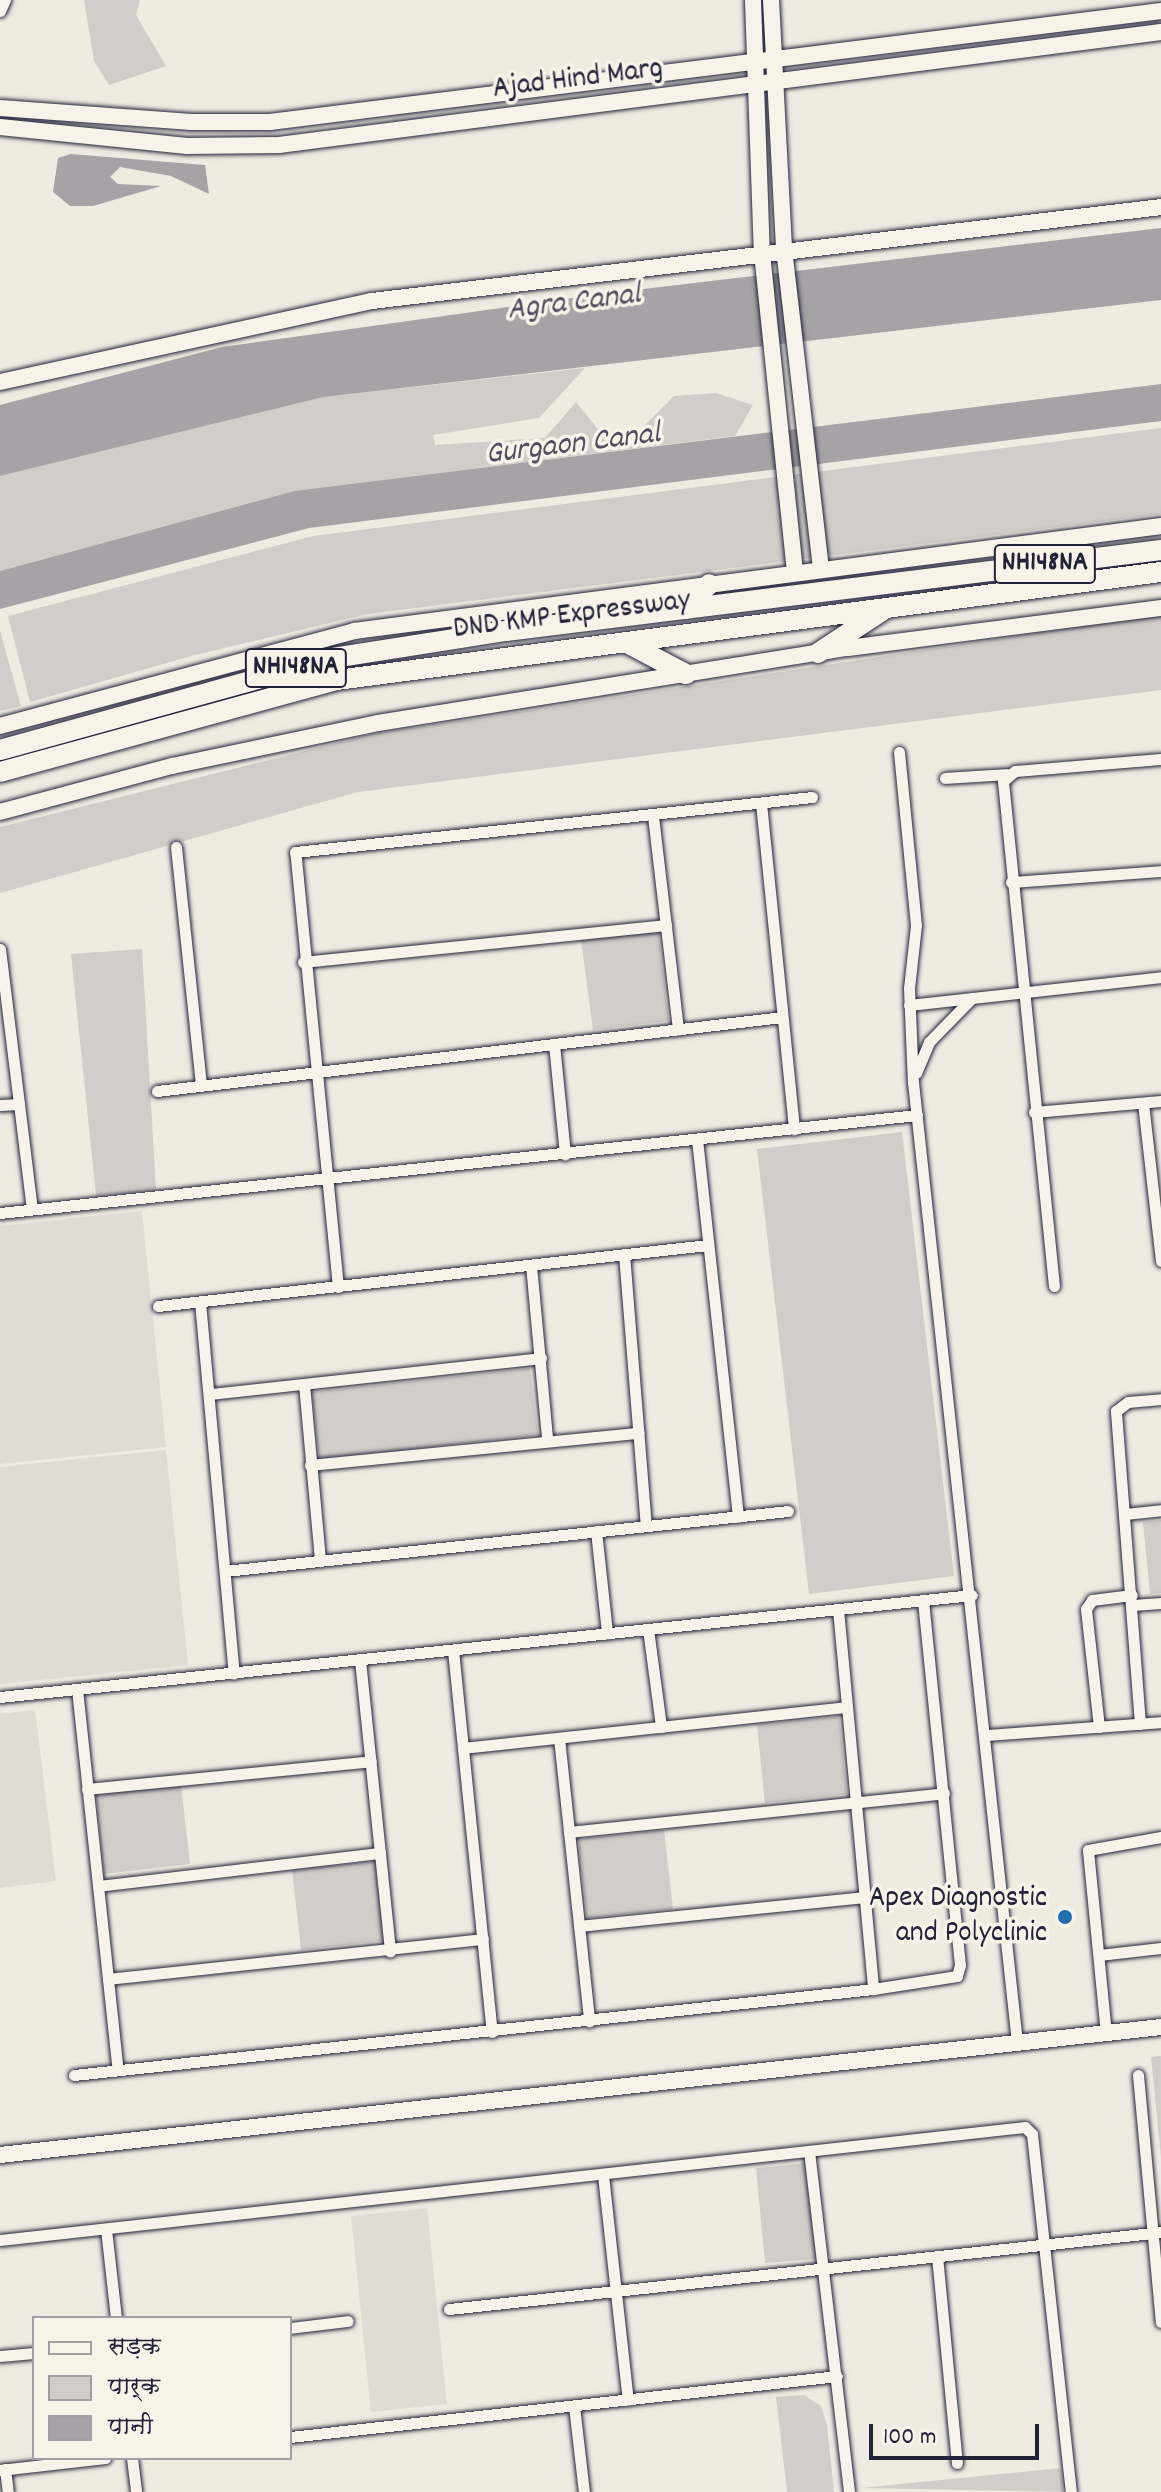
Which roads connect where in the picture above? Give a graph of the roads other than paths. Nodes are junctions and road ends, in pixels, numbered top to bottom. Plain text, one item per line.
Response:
1 (753, 0) edge
2 (771, 0) edge
3 (1161, 11) edge
4 (1161, 32) edge
5 (764, 63) junction
6 (764, 85) junction
7 (0, 108) edge
8 (0, 127) edge
9 (1161, 207) edge
10 (785, 256) junction
11 (763, 260) junction
12 (773, 364) junction
13 (796, 372) junction
14 (0, 382) edge
15 (1161, 526) edge
16 (1161, 550) edge
17 (821, 568) junction
18 (795, 571) junction
19 (1161, 572) edge
20 (709, 584) junction
21 (889, 607) junction
22 (1161, 608) edge
23 (686, 609) junction
24 (625, 642) junction
25 (818, 653) junction
26 (686, 674) junction
27 (0, 726) edge
28 (0, 750) edge
29 (899, 752) dead end
30 (1161, 759) edge
31 (0, 772) edge
32 (1007, 774) junction
33 (945, 778) dead end
34 (812, 797) dead end
35 (761, 803) junction
36 (0, 812) edge
37 (653, 816) junction
38 (176, 847) dead end
39 (1161, 871) edge
40 (1011, 882) junction
41 (666, 925) junction
42 (0, 949) edge
43 (303, 962) junction
44 (1161, 977) edge
45 (1024, 992) junction
46 (972, 998) junction
47 (909, 1005) junction
48 (782, 1017) junction
49 (678, 1030) junction
50 (554, 1044) junction
51 (315, 1072) junction
52 (913, 1082) junction
53 (201, 1086) junction
54 (157, 1091) dead end
55 (1161, 1101) edge
56 (1143, 1103) junction
57 (19, 1104) junction
58 (0, 1105) edge
59 (1034, 1112) junction
60 (917, 1115) junction
61 (794, 1129) junction
62 (697, 1139) junction
63 (565, 1154) junction
64 (326, 1181) junction
65 (32, 1209) junction
66 (0, 1213) edge
67 (1159, 1218) edge
68 (708, 1245) junction
69 (624, 1254) junction
70 (1161, 1261) edge
71 (531, 1265) junction
72 (1054, 1286) dead end
73 (338, 1287) junction
74 (200, 1302) junction
75 (158, 1306) dead end
76 (541, 1358) junction
77 (304, 1384) junction
78 (210, 1394) junction
79 (1161, 1399) edge
80 (638, 1433) junction
81 (547, 1439) junction
82 (310, 1465) junction
83 (1161, 1510) edge
84 (788, 1511) dead end
85 (1125, 1514) junction
86 (738, 1517) junction
87 (646, 1525) junction
88 (596, 1531) junction
89 (320, 1561) junction
90 (225, 1571) junction
91 (972, 1595) junction
92 (923, 1600) junction
93 (1132, 1600) junction
94 (1161, 1603) edge
95 (838, 1609) junction
96 (648, 1629) junction
97 (607, 1633) junction
98 (453, 1650) junction
99 (360, 1660) junction
100 (234, 1673) junction
101 (77, 1689) junction
102 (0, 1697) edge
103 (847, 1707) junction
104 (1160, 1722) edge
105 (1140, 1724) junction
106 (661, 1727) junction
107 (1099, 1727) junction
108 (1161, 1734) edge
109 (986, 1735) junction
110 (559, 1738) junction
111 (463, 1748) junction
112 (371, 1761) junction
113 (87, 1789) junction
114 (944, 1793) junction
115 (856, 1802) junction
116 (569, 1832) junction
117 (1161, 1837) edge
118 (380, 1853) junction
119 (98, 1886) junction
120 (865, 1897) junction
121 (579, 1926) junction
122 (483, 1939) junction
123 (1161, 1948) edge
124 (390, 1951) junction
125 (1099, 1955) junction
126 (108, 1979) junction
127 (873, 1989) junction
128 (589, 2021) junction
129 (1161, 2027) edge
130 (492, 2032) junction
131 (1106, 2034) junction
132 (1017, 2043) junction
133 (118, 2070) junction
134 (74, 2075) dead end
135 (1138, 2075) dead end
136 (809, 2151) junction
137 (0, 2155) edge
138 (603, 2175) junction
139 (106, 2229) junction
140 (1156, 2232) edge
141 (0, 2240) edge
142 (1044, 2244) junction
143 (937, 2256) junction
144 (826, 2267) junction
145 (616, 2290) junction
146 (449, 2309) dead end
147 (116, 2316) edge
148 (348, 2321) dead end
149 (1161, 2322) edge
150 (292, 2328) edge
151 (32, 2353) edge
152 (0, 2356) edge
153 (837, 2376) junction
154 (628, 2400) junction
155 (574, 2406) junction
156 (292, 2437) edge
157 (88, 2460) edge
158 (132, 2460) edge
159 (957, 2463) dead end
160 (3, 2470) edge
161 (8, 2492) edge
162 (136, 2492) edge
163 (584, 2492) edge
164 (849, 2492) edge
165 (1071, 2492) edge

1 - 5 street
2 - 5 street
3 - 5 street
4 - 6 street, Ajad Hind Marg
5 - 6 street
5 - 7 street
6 - 8 street, Ajad Hind Marg
6 - 10 street
6 - 11 street
9 - 10 street
10 - 11 street
10 - 13 street
11 - 12 street
11 - 14 street
12 - 13 street
12 - 18 street
13 - 17 street
15 - 17 street
16 - 23 highway, DND KMP Expressway / NH148NA
17 - 18 street
18 - 20 street
19 - 21 highway, DND KMP Expressway / NH148NA
20 - 23 highway
20 - 27 street
21 - 24 highway, DND KMP Expressway / NH148NA
21 - 25 highway
22 - 25 street
23 - 28 highway, DND KMP Expressway / NH148NA
24 - 26 highway
24 - 31 highway, DND KMP Expressway / NH148NA
25 - 26 street
26 - 36 street
29 - 47 street
30 - 32 street
32 - 33 street
32 - 40 street
34 - 35 street
35 - 37 street
35 - 48 street
37 - 41 street
37 - 43 street
38 - 53 street
39 - 40 street
40 - 45 street
41 - 43 street
41 - 49 street
42 - 57 street
43 - 51 street
44 - 45 street
45 - 46 street
45 - 59 street
46 - 47 street
46 - 52 street
47 - 52 street
48 - 49 street
48 - 61 street
49 - 50 street
50 - 51 street
50 - 63 street
51 - 53 street
51 - 64 street
52 - 60 street
53 - 54 street
55 - 56 street
56 - 59 street
56 - 67 street
57 - 58 street
57 - 65 street
59 - 72 street
60 - 61 street
60 - 91 street
61 - 62 street
62 - 63 street
62 - 68 street
63 - 64 street
64 - 65 street
64 - 73 street
65 - 66 street
67 - 70 street
68 - 69 street
68 - 86 street
69 - 71 street
69 - 80 street
71 - 73 street
71 - 76 street
73 - 74 street
74 - 75 street
74 - 78 street
76 - 77 street
76 - 81 street
77 - 78 street
77 - 82 street
78 - 90 street
79 - 85 street
80 - 81 street
80 - 87 street
81 - 82 street
82 - 89 street
83 - 85 street
84 - 86 street
85 - 93 street
86 - 87 street
87 - 88 street
88 - 89 street
88 - 97 street
89 - 90 street
90 - 100 street
91 - 92 street
91 - 109 street
92 - 95 street
92 - 114 street
93 - 94 street
93 - 105 street
93 - 107 street
95 - 96 street
95 - 103 street
96 - 97 street
96 - 106 street
97 - 98 street
98 - 99 street
98 - 111 street
99 - 100 street
99 - 112 street
100 - 101 street
101 - 102 street
101 - 113 street
103 - 106 street
103 - 115 street
104 - 105 street
104 - 108 street
105 - 107 street
106 - 110 street
107 - 109 street
109 - 132 street
110 - 111 street
110 - 116 street
111 - 122 street
112 - 113 street
112 - 118 street
113 - 119 street
114 - 115 street
114 - 127 street
115 - 116 street
115 - 120 street
116 - 121 street
117 - 125 street
118 - 119 street
118 - 124 street
119 - 126 street
120 - 121 street
120 - 127 street
121 - 128 street
122 - 124 street
122 - 130 street
123 - 125 street
124 - 126 street
125 - 131 street
126 - 133 street
127 - 128 street
128 - 130 street
129 - 131 street
130 - 133 street
131 - 132 street
132 - 137 street
133 - 134 street
135 - 140 street
136 - 138 street
136 - 142 street
136 - 144 street
138 - 139 street
138 - 145 street
139 - 141 street
139 - 147 street
140 - 142 street
140 - 149 street
142 - 143 street
142 - 165 street
143 - 144 street
143 - 159 street
144 - 145 street
144 - 153 street
145 - 146 street
145 - 154 street
148 - 150 street
151 - 152 street
153 - 154 street
153 - 164 street
154 - 155 street
155 - 156 street
155 - 163 street
157 - 160 street
158 - 162 street
160 - 161 street

